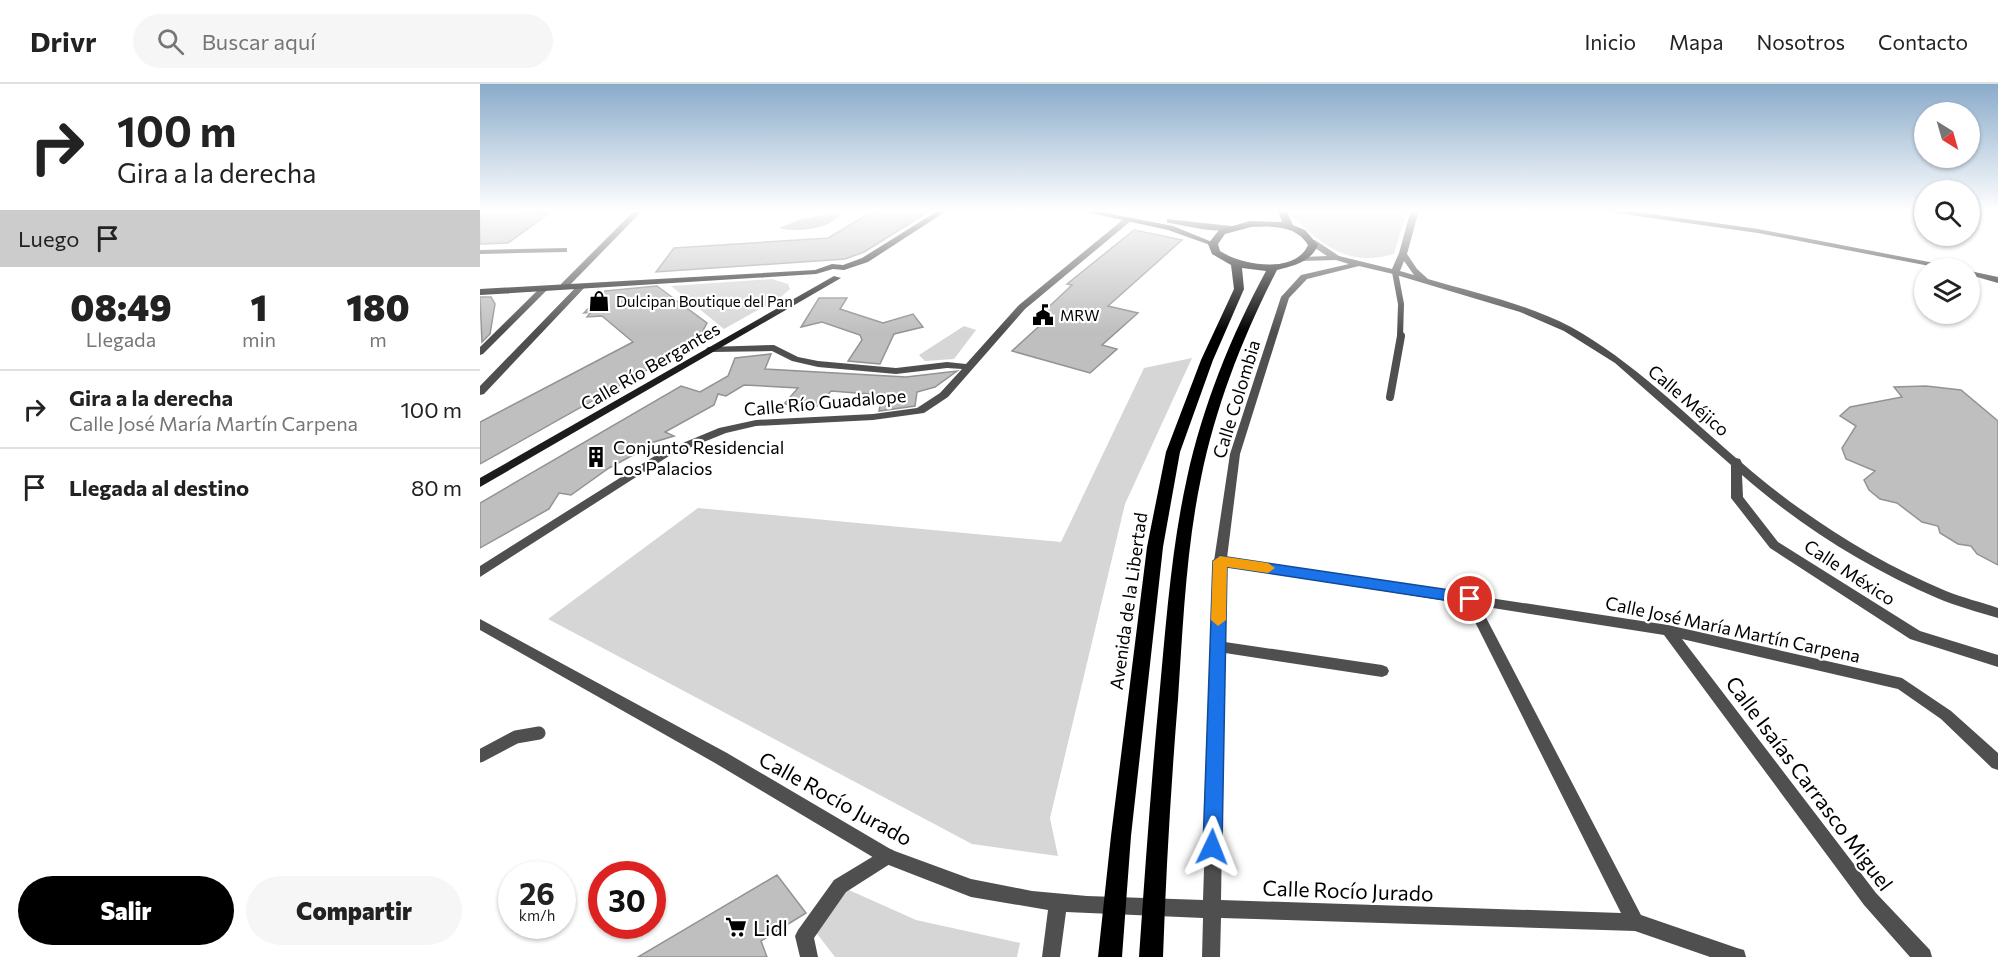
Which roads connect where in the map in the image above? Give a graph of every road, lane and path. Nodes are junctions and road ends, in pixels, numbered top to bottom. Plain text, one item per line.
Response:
1 (533, 251) edge
2 (599, 251) edge
3 (880, 251) edge
4 (1091, 251) edge
5 (1216, 251) edge
6 (1310, 251) edge
7 (1325, 251) edge
8 (1404, 251) edge
9 (1860, 251) edge
10 (480, 252) edge
11 (1403, 254) junction
12 (1336, 258) junction
13 (1302, 259) junction
14 (1914, 261) edge
15 (1236, 263) junction
16 (1363, 264) junction
17 (1273, 267) junction
18 (844, 268) junction
19 (816, 272) junction
20 (1395, 272) junction
21 (1980, 276) edge
22 (837, 278) junction
23 (1998, 280) edge
24 (1428, 281) junction
25 (564, 286) junction
26 (582, 286) junction
27 (545, 288) junction
28 (480, 292) edge
29 (711, 349) junction
30 (480, 352) edge
31 (968, 367) junction
32 (480, 392) edge
33 (1390, 397) dead end
34 (1736, 461) junction
35 (480, 483) edge
36 (1220, 561) junction
37 (480, 572) edge
38 (1470, 599) junction
39 (1998, 613) edge
40 (480, 624) edge
41 (1668, 630) junction
42 (1218, 646) junction
43 (1998, 661) edge
44 (1382, 671) dead end
45 (539, 733) dead end
46 (480, 756) edge
47 (1998, 763) edge
48 (887, 856) junction
49 (1058, 903) junction
50 (1211, 908) junction
51 (1635, 922) junction
52 (809, 957) edge
53 (1051, 957) edge
54 (1110, 957) edge
55 (1151, 957) edge
56 (1211, 957) edge
57 (1737, 957) edge
58 (1923, 957) edge

1 - 10 street
2 - 25 street
3 - 18 main road
4 - 31 street
5 - 15 main road
6 - 13 main road
7 - 12 street, Calle Méjico
8 - 11 street
9 - 14 main road
11 - 16 street, Calle Colombia
11 - 20 street
11 - 24 street
12 - 13 street, Calle Méjico
12 - 16 street, Calle Méjico
13 - 17 main road
15 - 17 main road
15 - 54 main road, Avenida de la Libertad
16 - 20 street, Calle Méjico
16 - 36 street, Calle Colombia
17 - 55 main road
18 - 19 main road
18 - 22 main road
19 - 22 main road
19 - 26 main road
20 - 24 street, Calle Méjico
20 - 33 lane
21 - 23 main road
22 - 29 main road, Calle Río Bergantes
24 - 34 street, Calle Méjico
25 - 26 main road
25 - 27 main road
26 - 32 street
27 - 28 main road
27 - 30 street
29 - 31 street, Calle Río Guadalope
29 - 35 main road, Calle Río Bergantes
31 - 37 street, Calle Río Guadalope
34 - 39 street, Calle Méjico
34 - 43 street, Calle México
36 - 38 street, Calle José María Martín Carpena
36 - 42 street, Calle Colombia
38 - 41 street, Calle José María Martín Carpena
38 - 51 street
40 - 48 street, Calle Rocío Jurado
41 - 47 street, Calle José María Martín Carpena
41 - 58 street, Calle Isaías Carrasco Miguel
42 - 44 street
42 - 50 street, Calle Colombia
45 - 46 lane
48 - 49 street, Calle Rocío Jurado
48 - 52 street
49 - 50 street, Calle Rocío Jurado
49 - 53 street
50 - 51 street, Calle Rocío Jurado
50 - 56 street, Calle Colombia
51 - 57 street, Calle Rocío Jurado

